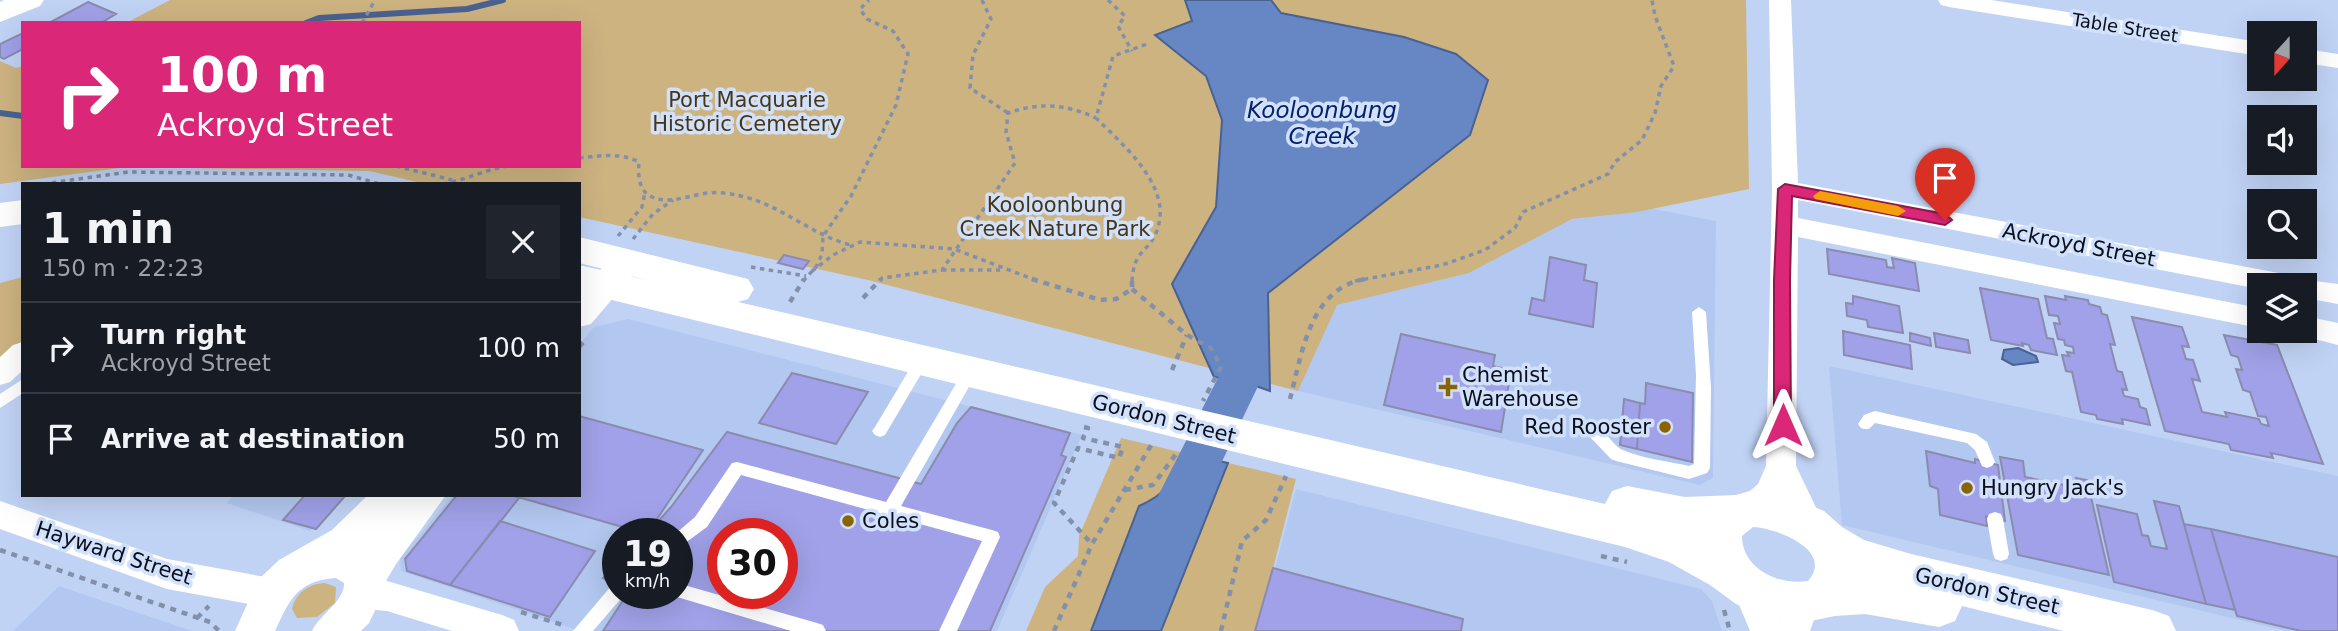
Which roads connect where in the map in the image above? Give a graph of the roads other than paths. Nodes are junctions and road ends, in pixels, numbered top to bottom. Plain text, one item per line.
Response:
1 (29, 0) edge
2 (1780, 0) edge
3 (1949, 0) edge
4 (0, 13) edge
5 (2247, 47) edge
6 (2317, 58) edge
7 (2338, 61) edge
8 (1785, 189) junction
9 (21, 212) edge
10 (0, 215) edge
11 (1785, 225) junction
12 (21, 226) edge
13 (0, 229) edge
14 (600, 263) edge
15 (2247, 277) edge
16 (2317, 290) edge
17 (2338, 294) edge
18 (581, 310) edge
19 (1699, 312) dead end
20 (2247, 316) edge
21 (2317, 330) edge
22 (2338, 334) edge
23 (21, 355) edge
24 (923, 359) junction
25 (971, 371) junction
26 (0, 374) edge
27 (21, 386) edge
28 (0, 402) edge
29 (1172, 409) junction
30 (1266, 418) junction
31 (1866, 424) dead end
32 (880, 431) dead end
33 (1597, 436) dead end
34 (1987, 462) dead end
35 (1781, 466) junction
36 (391, 497) edge
37 (425, 497) edge
38 (890, 510) junction
39 (1744, 511) junction
40 (0, 514) edge
41 (1995, 519) dead end
42 (693, 529) edge
43 (1816, 532) junction
44 (2001, 554) dead end
45 (311, 564) junction
46 (1744, 584) junction
47 (364, 587) junction
48 (693, 595) edge
49 (602, 608) edge
50 (1805, 611) edge
51 (263, 619) edge
52 (509, 621) edge
53 (332, 631) edge
54 (582, 631) edge
55 (817, 631) edge
56 (948, 631) edge
57 (1767, 631) edge
58 (2043, 631) edge
59 (2152, 631) edge

1 - 4 main road
2 - 8 street
3 - 5 street, Table Street
6 - 7 street
8 - 11 street
8 - 15 street, Ackroyd Street
9 - 10 main road
11 - 20 street, Ackroyd Street
11 - 35 street
12 - 13 main road
14 - 18 street
14 - 24 main road, Gordon Street
14 - 29 main road, Gordon Street
16 - 17 street
19 - 33 lane
21 - 22 street
23 - 26 street
24 - 25 main road, Gordon Street
24 - 32 lane
25 - 29 main road, Gordon Street
25 - 38 lane
27 - 28 lane
29 - 30 main road, Gordon Street
30 - 39 main road, Gordon Street
30 - 46 main road, Gordon Street
31 - 34 lane
35 - 39 street
35 - 43 street
36 - 45 street
37 - 47 street
38 - 42 lane
38 - 56 lane
39 - 43 main road
39 - 46 main road
40 - 51 street, Hayward Street
41 - 44 lane
43 - 50 main road
43 - 59 main road, Gordon Street
45 - 47 street
45 - 51 street
46 - 50 main road
46 - 57 street
47 - 52 street
47 - 53 street
48 - 55 lane
49 - 54 lane
50 - 58 main road, Gordon Street

